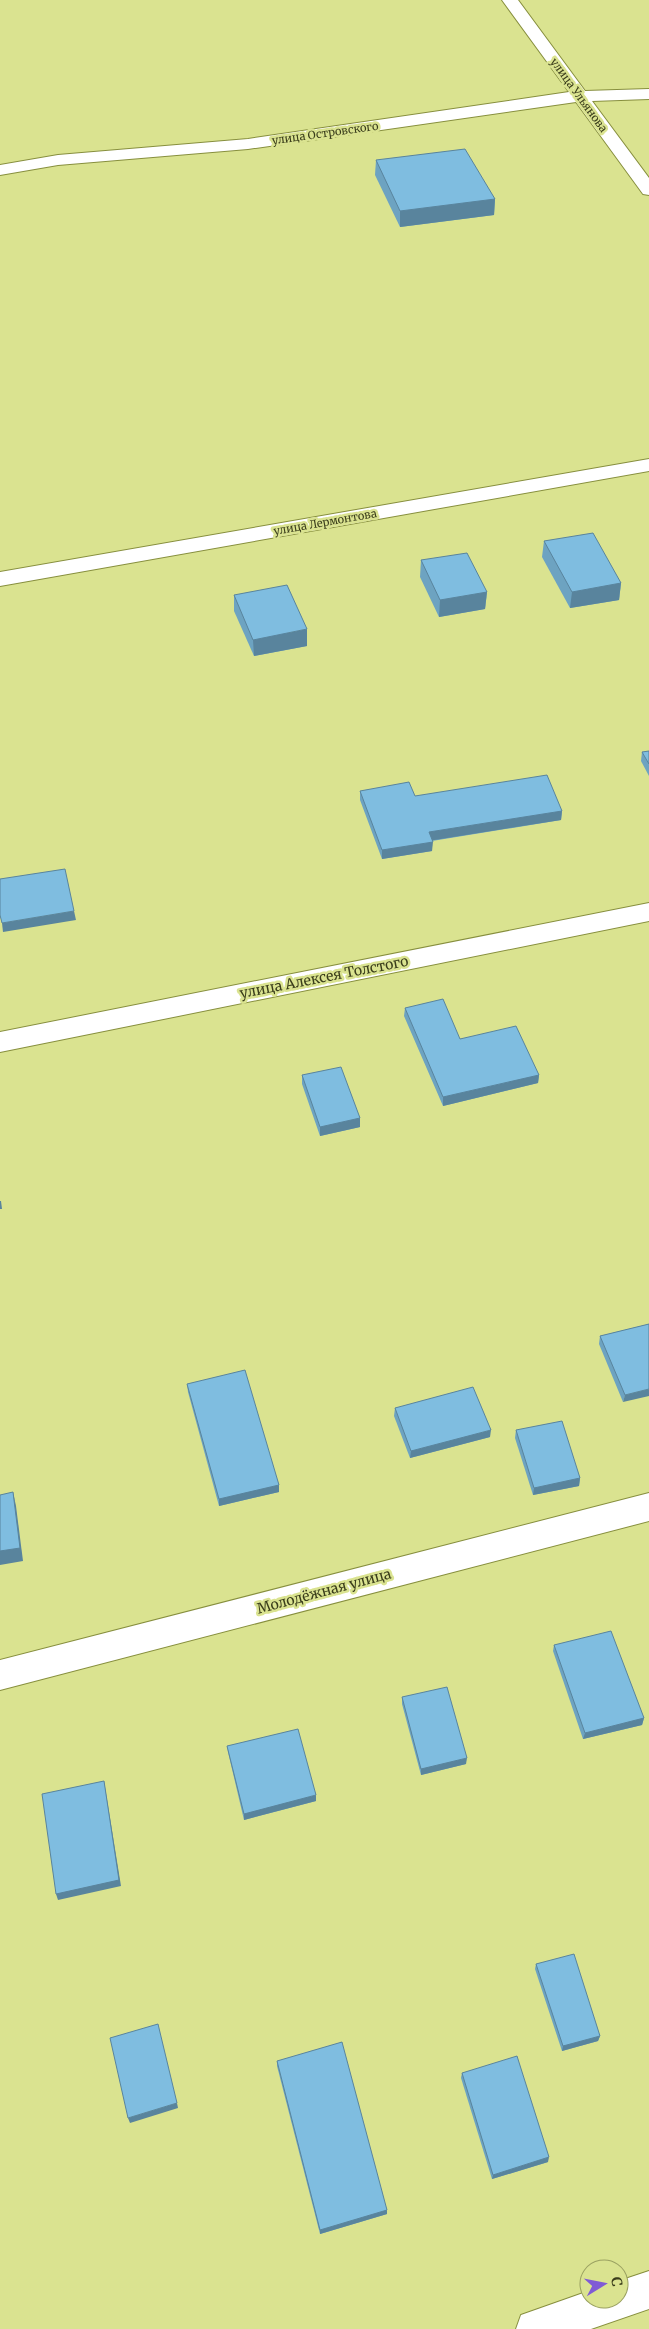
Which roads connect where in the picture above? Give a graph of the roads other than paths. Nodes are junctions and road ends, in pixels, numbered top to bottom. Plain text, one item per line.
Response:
1 (510, 0) edge
2 (649, 94) edge
3 (579, 96) junction
4 (0, 170) edge
5 (649, 190) edge
6 (649, 465) edge
7 (0, 579) edge
8 (649, 912) edge
9 (0, 1042) edge
10 (649, 1507) edge
11 (0, 1675) edge
12 (649, 2290) edge
13 (535, 2329) edge

1 - 3 street, улица Ульянова
2 - 3 street, улица Островского
3 - 4 street, улица Островского
3 - 5 street, улица Ульянова
6 - 7 street, улица Лермонтова
8 - 9 street, улица Алексея Толстого
10 - 11 street, Молодёжная улица
12 - 13 street

